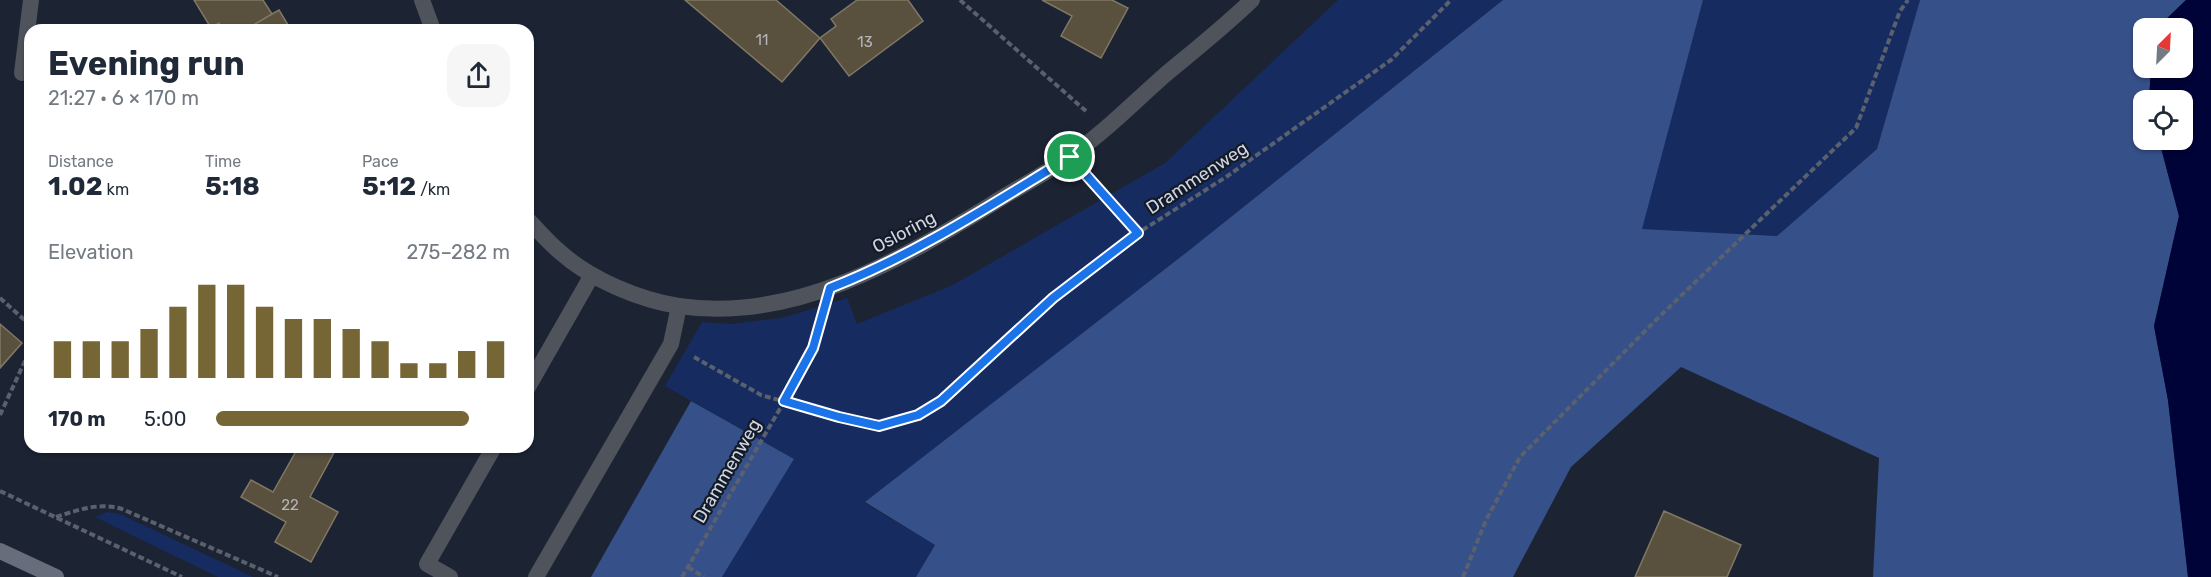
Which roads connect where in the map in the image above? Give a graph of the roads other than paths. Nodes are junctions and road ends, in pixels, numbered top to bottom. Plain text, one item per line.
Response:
1 (31, 0) edge
2 (422, 0) edge
3 (1252, 0) edge
4 (28, 24) edge
5 (431, 24) edge
6 (24, 57) edge
7 (22, 73) dead end
8 (534, 226) edge
9 (592, 275) junction
10 (679, 306) junction
11 (534, 376) edge
12 (491, 453) edge
13 (0, 550) edge
14 (56, 577) edge
15 (450, 577) edge
16 (536, 577) edge

1 - 4 street
2 - 5 street
3 - 10 street, Osloring
6 - 7 street
8 - 9 street, Osloring
9 - 10 street, Osloring
9 - 11 street
10 - 16 street
12 - 15 street
13 - 14 main road

